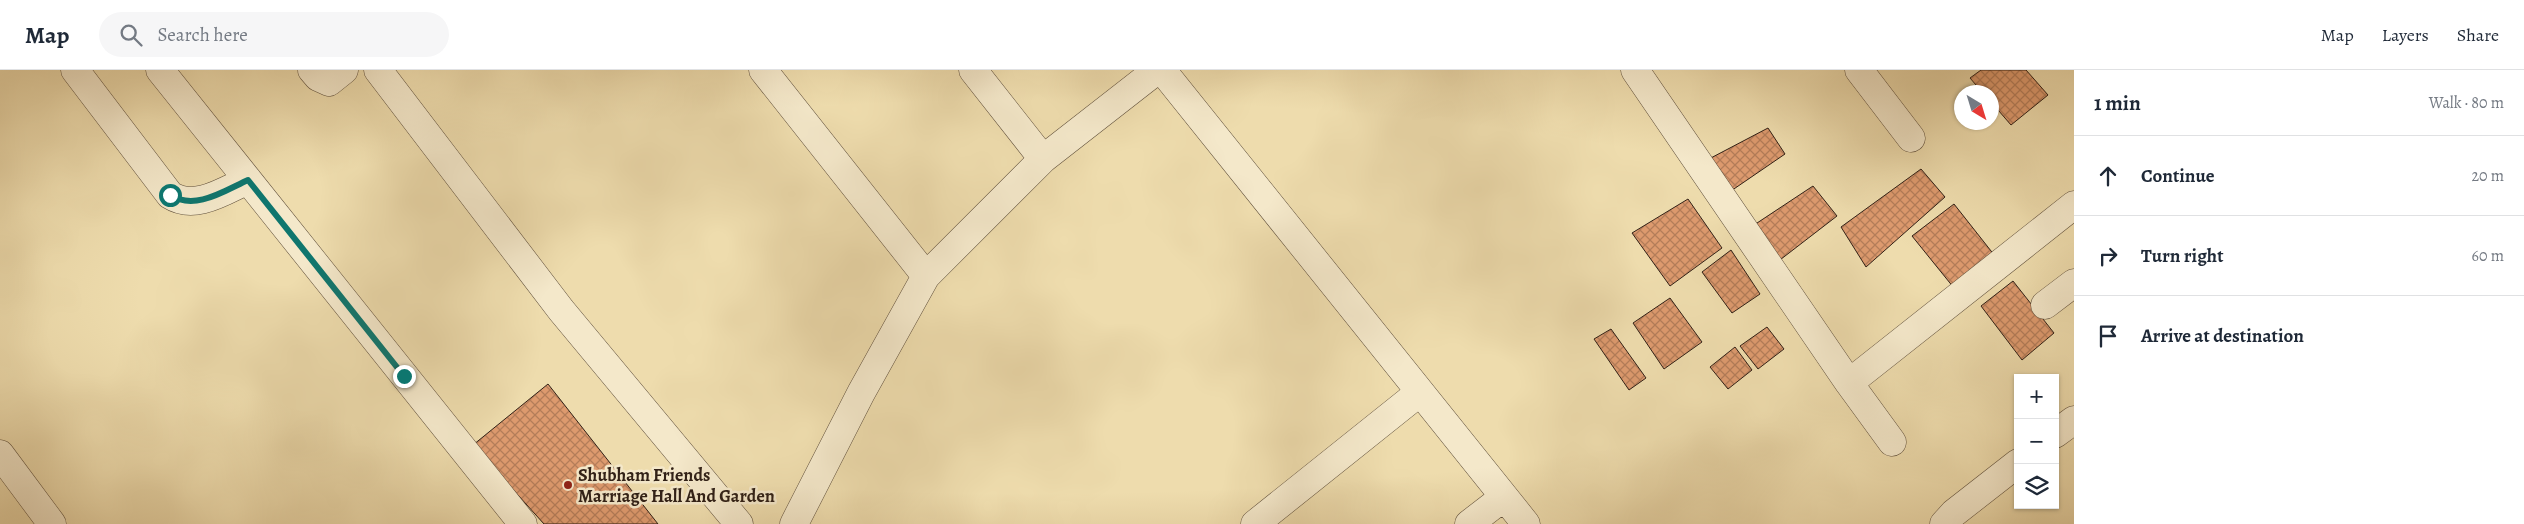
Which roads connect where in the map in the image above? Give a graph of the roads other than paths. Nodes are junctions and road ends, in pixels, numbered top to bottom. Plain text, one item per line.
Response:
1 (75, 70) edge
2 (160, 70) edge
3 (312, 70) edge
4 (344, 70) edge
5 (378, 70) edge
6 (763, 70) edge
7 (973, 70) edge
8 (1157, 70) edge
9 (1162, 70) edge
10 (1635, 70) edge
11 (1859, 70) edge
12 (1911, 138) dead end
13 (1043, 159) junction
14 (248, 180) junction
15 (2074, 205) edge
16 (926, 276) junction
17 (2074, 283) edge
18 (2045, 305) dead end
19 (1849, 383) junction
20 (1420, 392) junction
21 (2074, 420) edge
22 (2059, 431) edge
23 (1892, 442) dead end
24 (0, 454) edge
25 (2017, 464) edge
26 (1504, 497) junction
27 (52, 524) edge
28 (522, 524) edge
29 (739, 524) edge
30 (794, 524) edge
31 (1254, 524) edge
32 (1469, 524) edge
33 (1526, 524) edge
34 (1944, 524) edge

1 - 14 street
2 - 14 street
3 - 4 street
5 - 29 street
6 - 16 street
7 - 13 street
8 - 13 street
9 - 20 street
10 - 19 street
11 - 12 street
13 - 16 street
14 - 28 street
15 - 19 street
16 - 30 street
17 - 18 street
19 - 23 street
20 - 26 street
20 - 31 street
21 - 22 street
24 - 27 street
25 - 34 street
26 - 32 street
26 - 33 street

